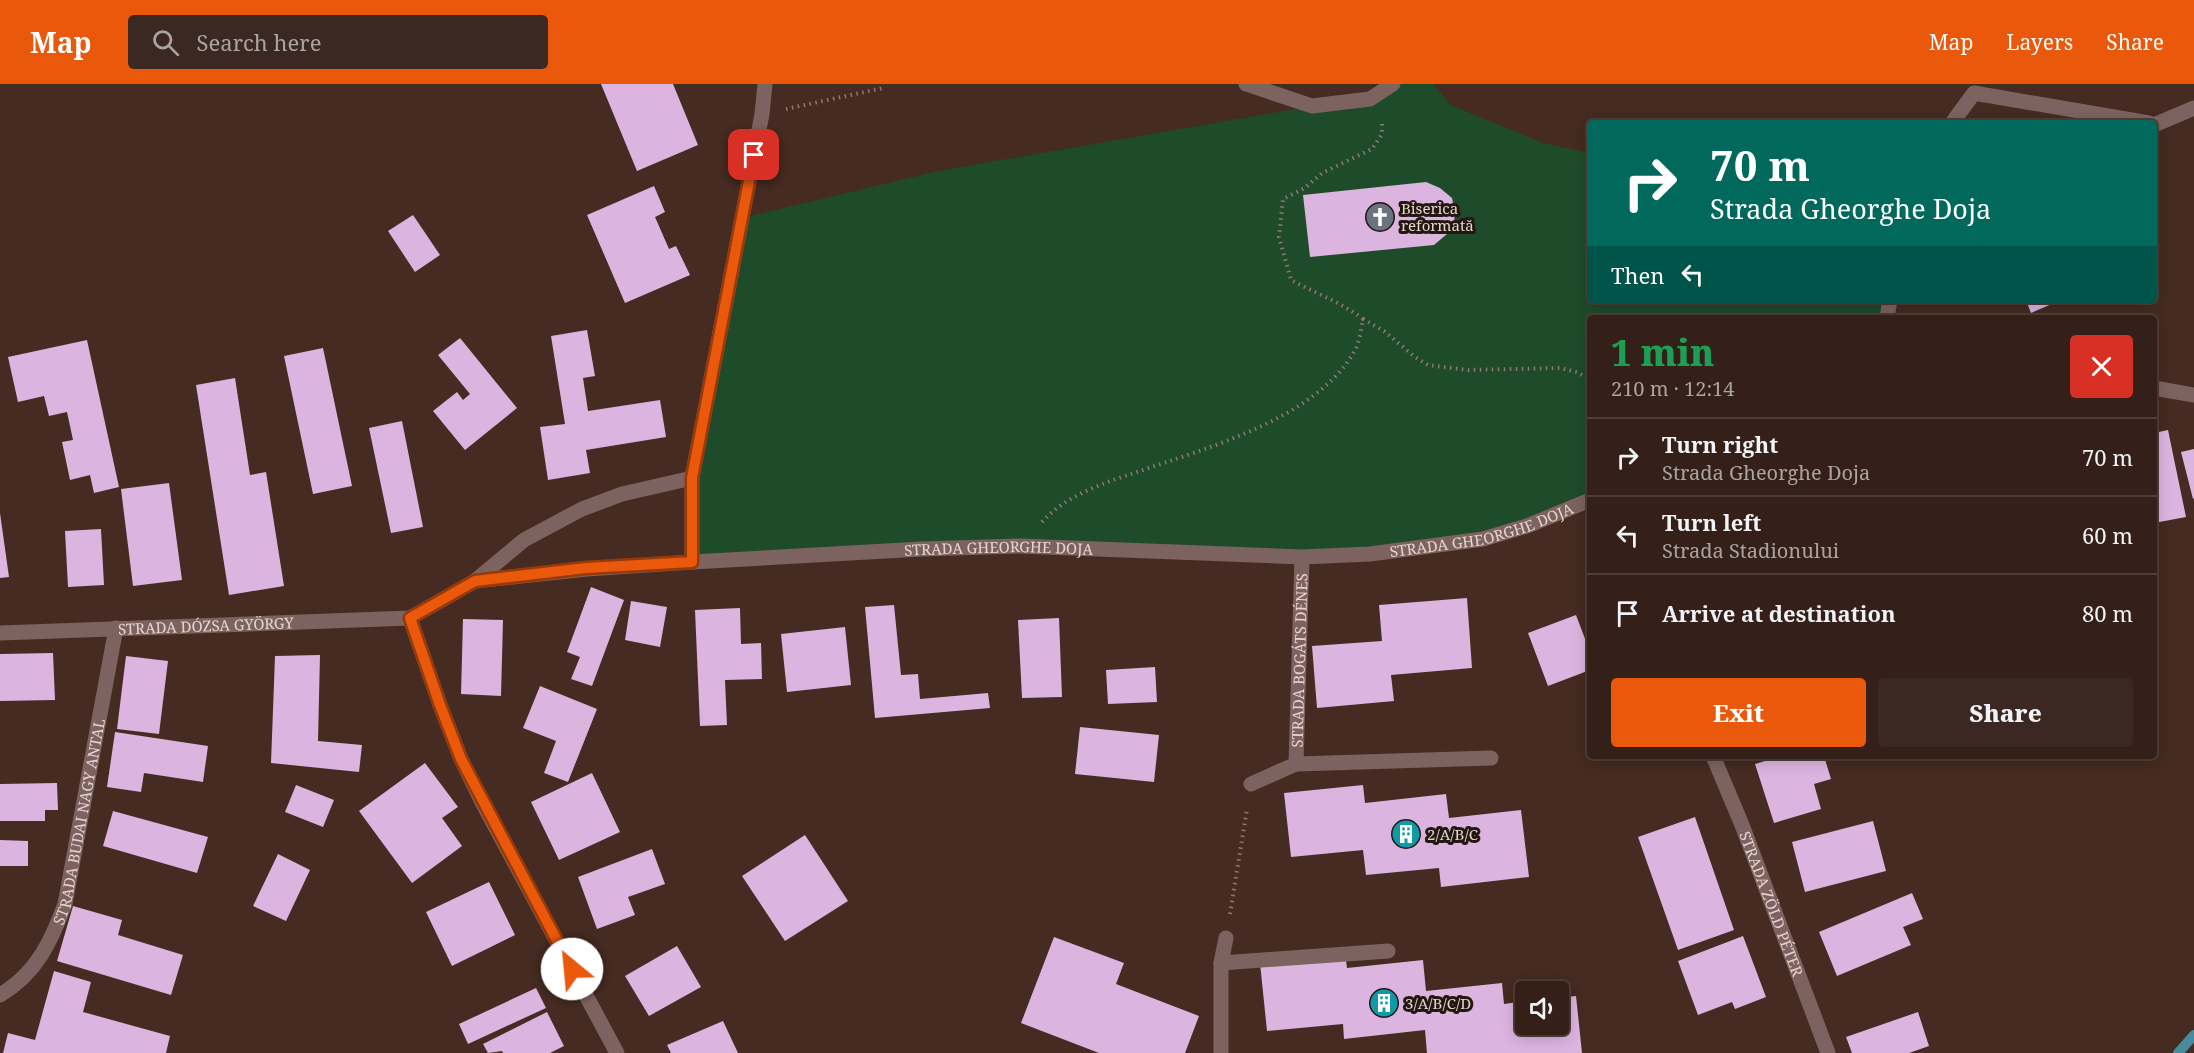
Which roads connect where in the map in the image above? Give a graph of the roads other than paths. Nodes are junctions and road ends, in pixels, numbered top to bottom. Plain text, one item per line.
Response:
1 (765, 84) edge
2 (1246, 84) edge
3 (1393, 84) edge
4 (1978, 89) edge
5 (2194, 108) edge
6 (1955, 120) edge
7 (2133, 120) edge
8 (2157, 122) edge
9 (2157, 389) edge
10 (2194, 395) edge
11 (692, 478) junction
12 (1587, 501) edge
13 (1302, 557) junction
14 (692, 562) junction
15 (475, 581) junction
16 (410, 618) junction
17 (116, 628) junction
18 (0, 633) edge
19 (1491, 758) dead end
20 (1714, 759) edge
21 (1296, 764) junction
22 (1251, 784) road end
23 (1226, 938) road end
24 (1388, 951) dead end
25 (1221, 963) junction
26 (0, 995) edge
27 (616, 1053) edge
28 (1221, 1053) edge
29 (1828, 1053) edge

1 - 11 street
2 - 3 street
4 - 6 street
4 - 7 street
5 - 8 street
9 - 10 street
11 - 14 street
11 - 15 street
12 - 13 street, STRADA GHEORGHE DOJA
13 - 14 street, STRADA GHEORGHE DOJA
13 - 21 street, STRADA BOGÁTS DÉNES
14 - 15 street, STRADA GHEORGHE DOJA
15 - 16 street, STRADA GHEORGHE DOJA
16 - 17 street, STRADA DÓZSA GYÖRGY
16 - 27 street
17 - 18 street, STRADA DÓZSA GYÖRGY
17 - 26 street, STRADA BUDAI NAGY ANTAL
19 - 21 street, STRADA BOGÁTS DÉNES
20 - 29 street, STRADA ZÖLD PÉTER
21 - 22 street, STRADA BOGÁTS DÉNES
23 - 25 street
24 - 25 street
25 - 28 street

